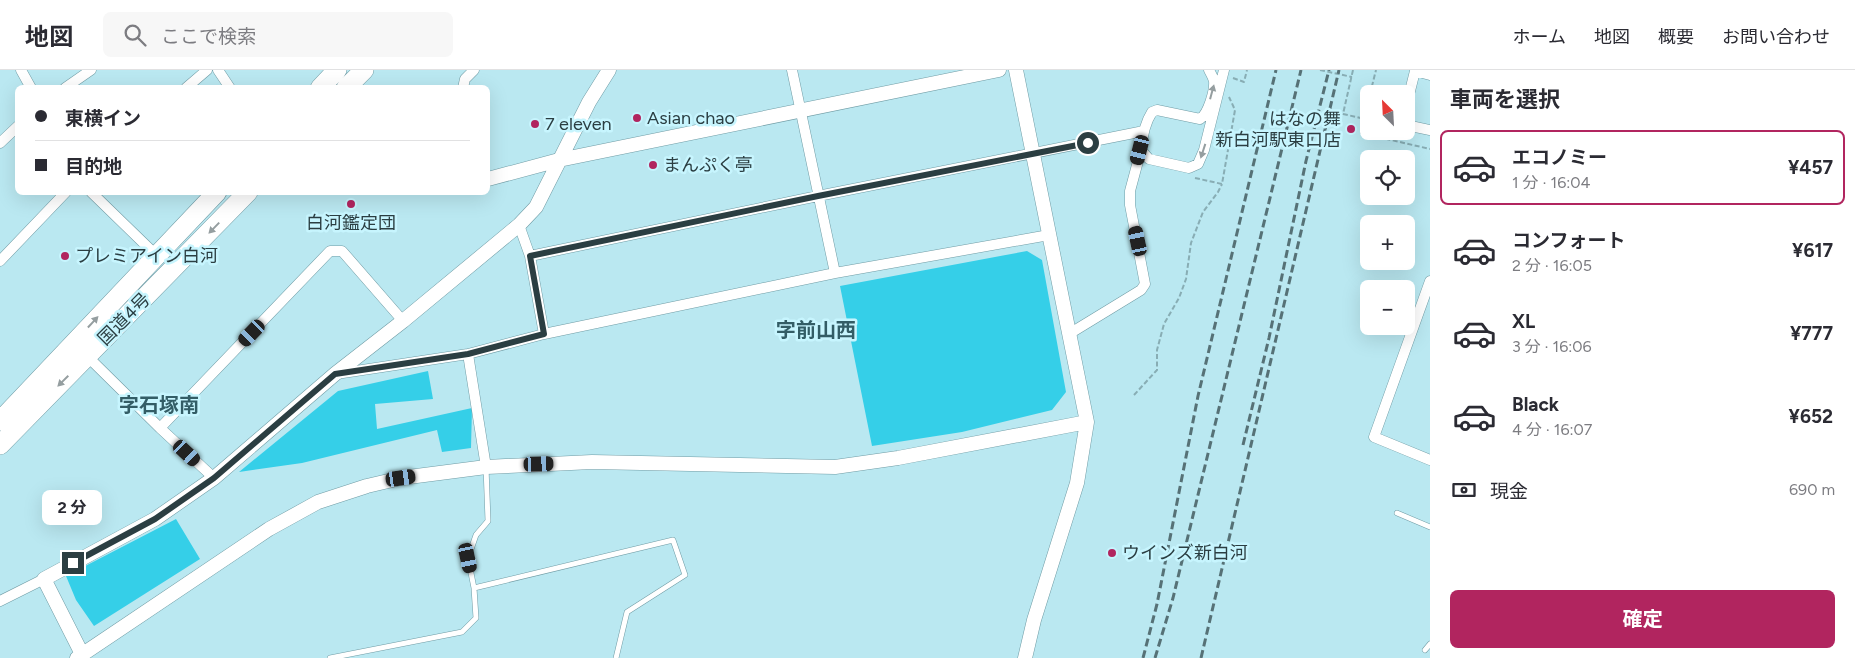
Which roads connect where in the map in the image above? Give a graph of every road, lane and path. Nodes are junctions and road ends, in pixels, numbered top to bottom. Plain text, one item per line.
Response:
1 (21, 70) edge
2 (91, 70) edge
3 (207, 70) edge
4 (218, 70) edge
5 (364, 70) edge
6 (474, 70) edge
7 (609, 70) edge
8 (792, 70) edge
9 (999, 70) edge
10 (1016, 70) edge
11 (1209, 70) edge
12 (1224, 70) edge
13 (1248, 70) edge
14 (1320, 70) edge
15 (1354, 70) edge
16 (1376, 70) edge
17 (1430, 74) edge
18 (1352, 77) junction
19 (1233, 78) dead end
20 (29, 85) edge
21 (69, 85) edge
22 (190, 85) edge
23 (228, 85) edge
24 (349, 85) edge
25 (464, 85) edge
26 (1372, 85) edge
27 (1412, 85) edge
28 (800, 112) junction
29 (1360, 118) edge
30 (1415, 127) edge
31 (15, 129) edge
32 (1430, 130) edge
33 (1144, 131) junction
34 (1391, 140) edge
35 (0, 143) edge
36 (1430, 149) edge
37 (1140, 150) junction
38 (1032, 154) junction
39 (560, 160) junction
40 (490, 178) edge
41 (1222, 184) dead end
42 (63, 195) edge
43 (95, 195) edge
44 (214, 195) edge
45 (245, 195) edge
46 (818, 196) junction
47 (519, 225) junction
48 (1049, 235) junction
49 (156, 255) junction
50 (530, 256) junction
51 (0, 261) edge
52 (171, 272) junction
53 (835, 273) junction
54 (1430, 281) edge
55 (403, 321) junction
56 (544, 334) junction
57 (1069, 334) junction
58 (468, 354) junction
59 (87, 356) junction
60 (335, 374) junction
61 (1134, 395) dead end
62 (0, 421) edge
63 (1087, 422) junction
64 (160, 428) junction
65 (0, 445) edge
66 (1430, 460) edge
67 (486, 467) junction
68 (214, 478) junction
69 (1397, 513) dead end
70 (1430, 527) edge
71 (44, 579) junction
72 (474, 588) junction
73 (0, 601) edge
74 (1430, 644) edge
75 (1425, 650) dead end
76 (81, 657) edge
77 (330, 658) edge
78 (616, 658) edge
79 (1025, 658) edge

1 - 20 street
2 - 21 street
3 - 22 street
4 - 23 street
5 - 24 highway
6 - 25 street
7 - 39 street
8 - 28 street
9 - 28 street
10 - 38 street
33 -> 11 street
12 -> 37 street
13 - 19 path
14 - 18 path
15 - 18 path
16 - 26 path
17 - 27 street
18 - 29 path
28 - 39 street
28 - 46 street
30 - 32 street
31 - 35 street
33 - 37 street
33 - 38 street
34 - 36 path
37 - 57 street
38 - 46 street
38 - 48 street
39 - 40 street
39 - 47 street
41 - 61 path
42 - 51 street
43 - 49 street
44 - 49 highway, 国道4号
45 -> 52 highway, 国道4号
46 - 50 street
46 - 53 street
47 - 50 street
47 - 55 street
48 - 53 street
48 - 57 street
49 - 52 street
62 -> 49 highway, 国道4号
50 - 56 street
52 - 59 highway, 国道4号
53 - 56 street
54 - 66 street
55 - 60 street
55 - 64 street
56 - 58 street
57 - 63 street
58 - 60 street
58 - 67 street
59 - 64 street
59 -> 65 highway, 国道4号
60 - 68 street
63 - 67 street
63 - 79 street
64 - 68 street
67 - 72 lane
67 - 76 street
68 - 71 street
69 - 70 lane
71 - 73 street
71 - 76 street
72 - 77 lane
72 - 78 lane
74 - 75 lane

